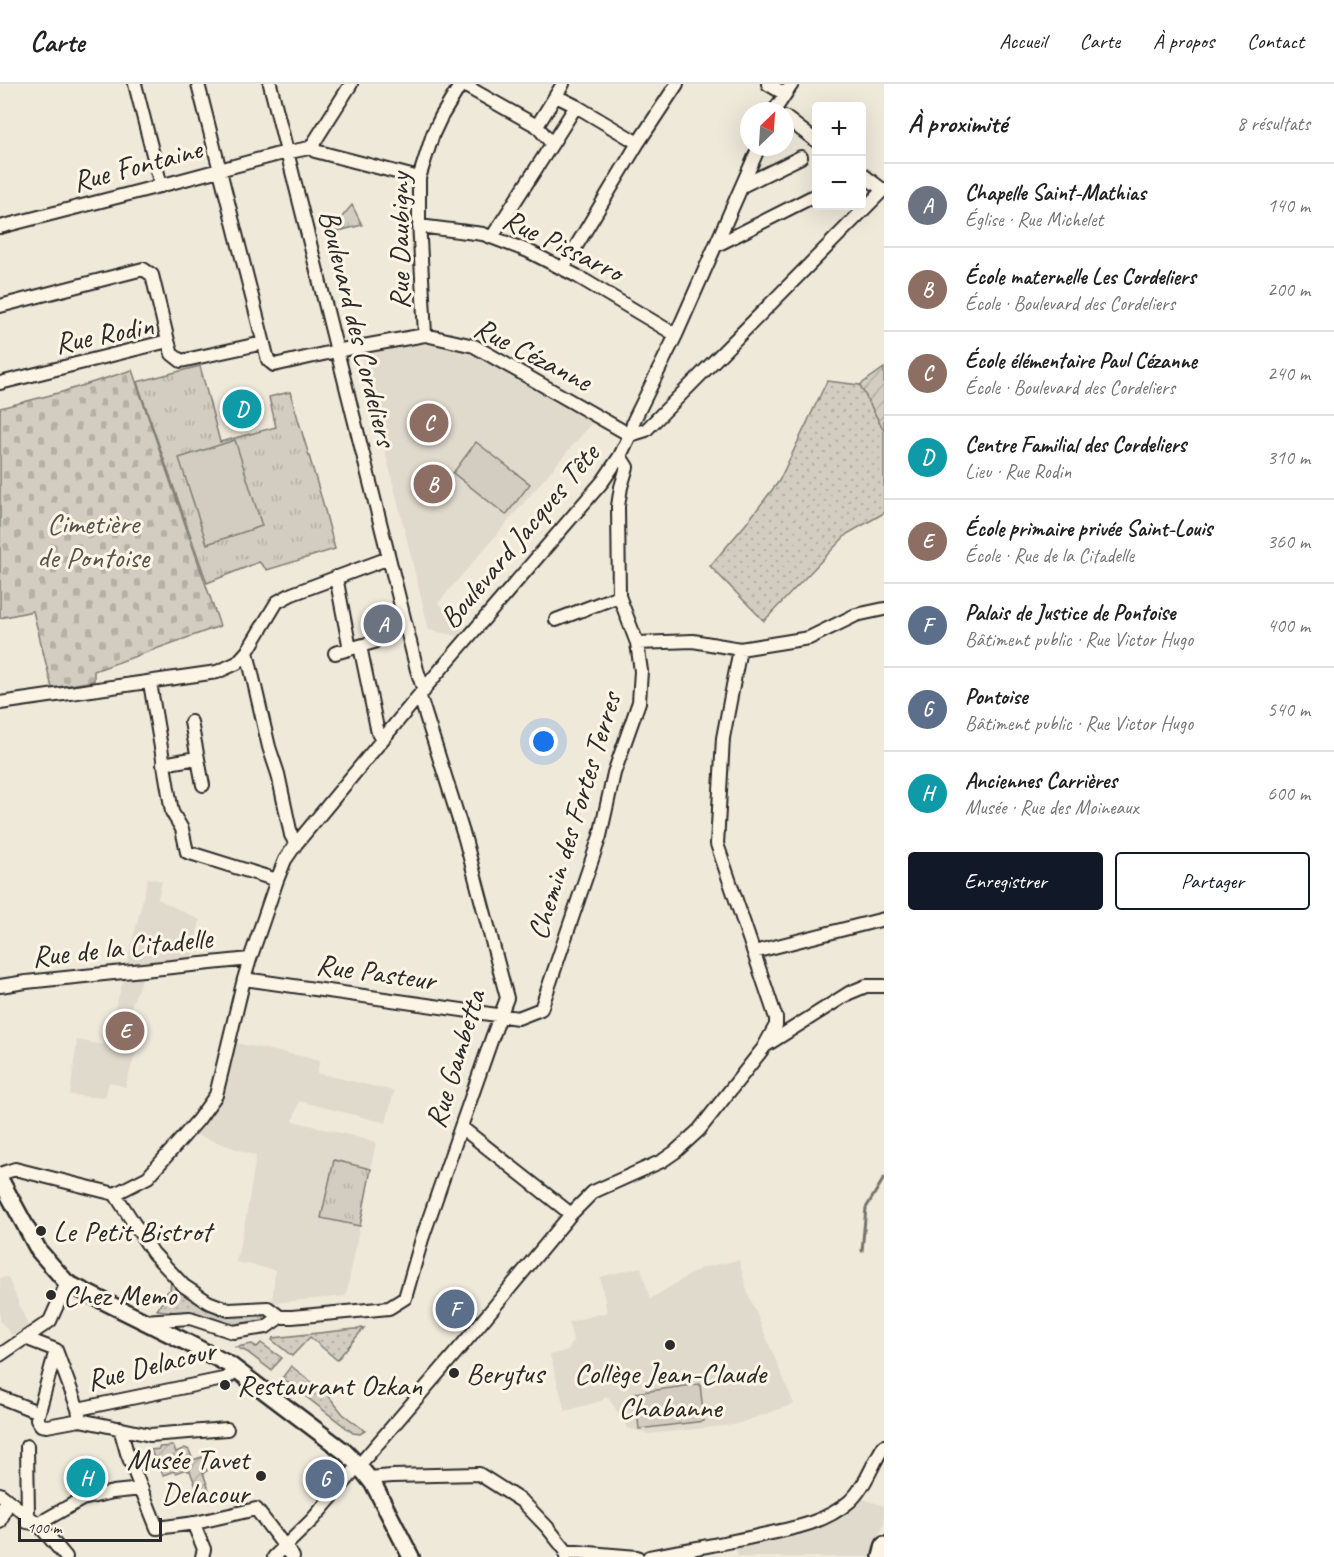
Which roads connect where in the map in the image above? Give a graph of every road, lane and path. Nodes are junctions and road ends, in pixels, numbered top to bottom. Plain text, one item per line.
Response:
1 (135, 84) edge
2 (198, 84) edge
3 (270, 84) edge
4 (351, 84) edge
5 (461, 84) edge
6 (563, 84) edge
7 (677, 84) edge
8 (768, 84) edge
9 (788, 89) edge
10 (556, 96) junction
11 (576, 106) junction
12 (794, 124) edge
13 (537, 126) junction
14 (812, 138) edge
15 (638, 143) junction
16 (552, 144) junction
17 (314, 147) junction
18 (288, 152) junction
19 (755, 156) edge
20 (801, 157) dead end
21 (219, 169) junction
22 (866, 177) edge
23 (419, 178) junction
24 (744, 185) junction
25 (161, 186) junction
26 (883, 189) edge
27 (812, 197) edge
28 (0, 226) edge
29 (419, 226) junction
30 (492, 237) junction
31 (717, 245) junction
32 (563, 268) junction
33 (0, 306) edge
34 (425, 335) junction
35 (676, 335) junction
36 (168, 341) junction
37 (263, 343) junction
38 (338, 351) junction
39 (0, 383) edge
40 (630, 435) junction
41 (620, 456) junction
42 (389, 558) junction
43 (336, 577) junction
44 (619, 596) junction
45 (884, 609) edge
46 (556, 620) dead end
47 (374, 642) dead end
48 (637, 643) junction
49 (355, 647) junction
50 (740, 649) junction
51 (248, 652) junction
52 (335, 653) dead end
53 (150, 683) junction
54 (422, 694) junction
55 (0, 703) edge
56 (191, 722) dead end
57 (382, 740) junction
58 (197, 758) junction
59 (163, 764) junction
60 (203, 785) dead end
61 (296, 844) junction
62 (277, 880) junction
63 (884, 919) edge
64 (754, 952) junction
65 (250, 959) junction
66 (244, 979) junction
67 (0, 986) edge
68 (884, 986) edge
69 (500, 1016) junction
70 (765, 1046) junction
71 (461, 1127) junction
72 (0, 1174) edge
73 (0, 1179) edge
74 (115, 1194) junction
75 (572, 1214) junction
76 (67, 1283) junction
77 (280, 1317) junction
78 (144, 1321) junction
79 (25, 1338) junction
80 (56, 1350) junction
81 (0, 1355) edge
82 (236, 1370) junction
83 (0, 1397) edge
84 (30, 1409) dead end
85 (79, 1414) junction
86 (120, 1428) junction
87 (227, 1430) dead end
88 (27, 1446) dead end
89 (884, 1446) edge
90 (359, 1466) junction
91 (369, 1478) junction
92 (142, 1489) junction
93 (0, 1494) edge
94 (3, 1509) edge
95 (31, 1520) junction
96 (0, 1522) edge
97 (193, 1523) junction
98 (290, 1552) edge
99 (567, 1555) edge
100 (655, 1556) edge
101 (66, 1557) edge
102 (202, 1557) edge
103 (274, 1557) edge
104 (411, 1557) edge
105 (637, 1557) edge

1 - 25 street
2 - 21 street
3 - 18 street, Boulevard des Cordeliers
4 - 17 street
5 - 13 street
5 - 23 street, Rue Daubigny
6 - 10 street
7 - 15 street
8 - 9 street
10 - 11 street
10 - 13 street
11 - 15 street
11 - 16 street
12 - 14 street
13 - 16 street
15 - 32 street
16 - 30 street
17 - 18 street, Rue Fontaine
17 - 23 street
18 - 21 street, Rue Fontaine
18 - 38 street, Boulevard des Cordeliers
19 - 24 street
20 - 24 street
21 - 25 street, Rue Fontaine
21 - 37 street
22 - 26 street
23 - 29 street, Rue Daubigny
24 - 31 street
25 - 28 street, Rue Fontaine
26 - 40 street, Boulevard Jacques Tête
27 - 31 street
29 - 30 street, Rue Pissarro
29 - 34 street, Rue Daubigny
30 - 32 street, Rue Pissarro
31 - 35 street
32 - 35 street, Rue Pissarro
33 - 36 street
34 - 38 street, Rue Cézanne
34 - 40 street, Rue Cézanne
35 - 40 street
36 - 37 street, Rue Rodin
36 - 39 street, Rue Rodin
37 - 38 street
38 - 42 street, Boulevard des Cordeliers
40 - 41 street, Boulevard Jacques Tête
41 - 44 street, Chemin des Fortes Terres
41 - 54 street, Boulevard Jacques Tête
42 - 43 street
42 - 54 street, Boulevard des Cordeliers
43 - 49 street
43 - 51 street
44 - 46 street
44 - 48 street, Chemin des Fortes Terres
45 - 50 street
47 - 49 street
48 - 50 street
48 - 69 street, Chemin des Fortes Terres
49 - 52 street
49 - 57 street
50 - 64 street
51 - 53 street
51 - 61 street
53 - 55 street
53 - 59 street
54 - 57 street, Boulevard Jacques Tête
54 - 69 street, Rue Gambetta
56 - 58 street
57 - 61 street, Boulevard Jacques Tête
58 - 59 street
58 - 60 street
59 - 62 street
61 - 62 street, Boulevard Jacques Tête
62 - 65 street, Boulevard Jacques Tête
63 - 64 street
64 - 70 street
65 - 66 street, Boulevard Jacques Tête
65 - 67 street, Rue de la Citadelle
66 - 69 street, Rue Pasteur
66 - 74 street, Boulevard Jacques Tête
68 - 70 street
69 - 71 street, Rue Gambetta
70 - 75 street
71 - 75 street
71 - 77 street, Rue Gambetta
72 - 74 street
73 - 76 main road
74 - 77 street
75 - 90 street
76 - 78 main road
76 - 79 street
77 - 78 street
78 - 82 main road
79 - 80 street
79 - 81 street
80 - 85 street
80 - 85 street, Rue Delacour
82 - 85 street, Rue Delacour
82 - 90 main road
83 - 84 street
85 - 86 street
86 - 87 street
86 - 92 street
88 - 95 street
89 - 100 street
90 - 91 main road
90 - 98 street
91 - 99 street
91 - 104 main road
92 - 95 street
92 - 97 street
93 - 95 street
94 - 96 street
95 - 101 street
97 - 98 street
97 - 102 street
98 - 103 street
99 - 105 street

